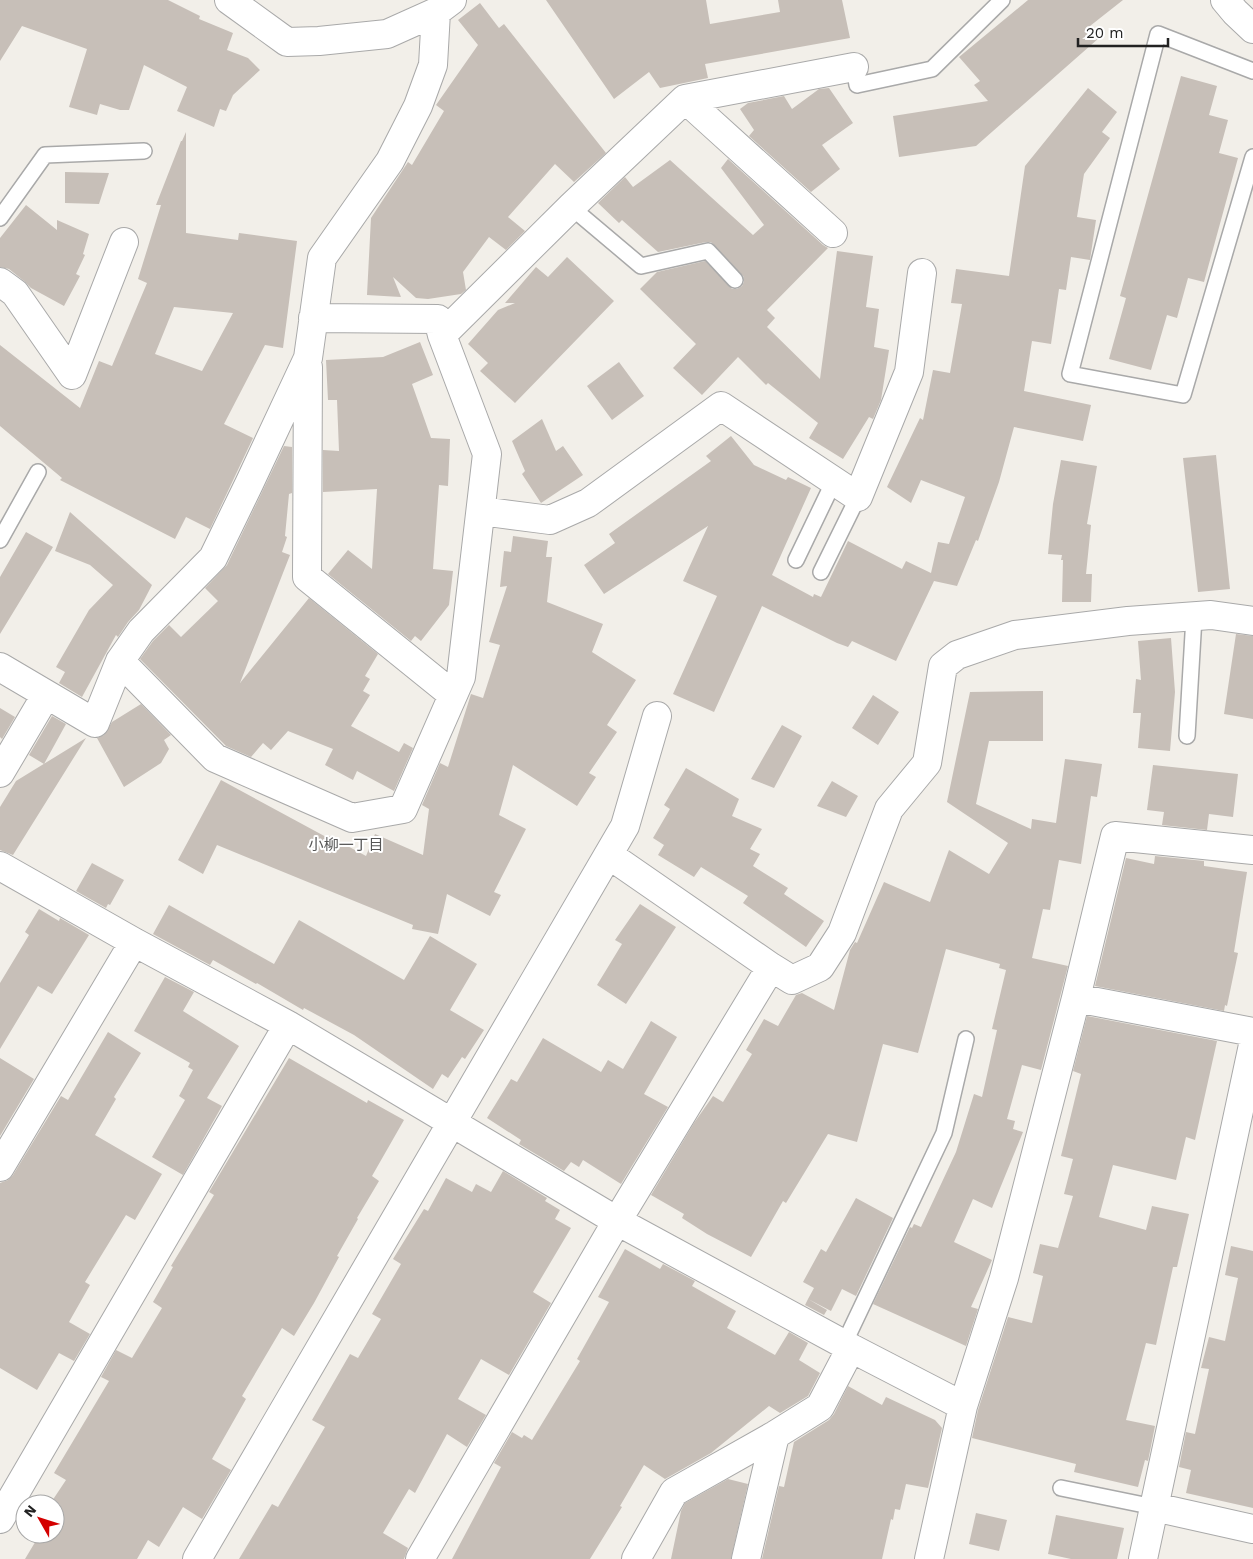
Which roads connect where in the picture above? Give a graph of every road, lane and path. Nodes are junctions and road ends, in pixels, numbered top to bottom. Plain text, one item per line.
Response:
1 (229, 0) edge
2 (1002, 0) edge
3 (444, 6) edge
4 (854, 67) joint
5 (1253, 71) edge
6 (685, 99) junction
7 (144, 151) dead end
8 (1253, 157) edge
9 (571, 206) junction
10 (0, 218) edge
11 (833, 233) dead end
12 (124, 242) dead end
13 (922, 273) dead end
14 (735, 280) dead end
15 (0, 282) edge
16 (313, 318) junction
17 (442, 336) junction
18 (308, 358) junction
19 (38, 472) dead end
20 (834, 481) junction
21 (858, 497) junction
22 (481, 511) junction
23 (0, 540) edge
24 (796, 560) dead end
25 (821, 572) dead end
26 (1194, 616) junction
27 (1253, 622) edge
28 (120, 661) junction
29 (0, 667) edge
30 (46, 695) junction
31 (452, 695) junction
32 (657, 716) dead end
33 (1187, 736) dead end
34 (0, 773) edge
35 (1253, 850) edge
36 (609, 855) junction
37 (0, 866) edge
38 (134, 942) junction
39 (771, 967) junction
40 (1076, 998) junction
41 (288, 1025) junction
42 (1253, 1032) edge
43 (966, 1039) dead end
44 (1253, 1045) edge
45 (451, 1122) junction
46 (0, 1167) edge
47 (617, 1221) junction
48 (848, 1346) junction
49 (963, 1406) junction
50 (775, 1435) junction
51 (1061, 1488) dead end
52 (1154, 1507) junction
53 (0, 1519) edge
54 (1253, 1529) edge
55 (196, 1559) edge
56 (420, 1559) edge
57 (636, 1559) edge
58 (746, 1559) edge
59 (928, 1559) edge
60 (1143, 1559) edge

1 - 3 street
2 - 4 lane
3 - 16 street
4 - 6 street
5 - 8 lane
6 - 9 street
6 - 11 street
7 - 10 lane
9 - 14 lane
9 - 17 street
12 - 15 street
13 - 21 street
16 - 17 street
16 - 18 street
17 - 22 street
18 - 28 street
18 - 31 street
19 - 23 lane
20 - 21 street
20 - 22 street
20 - 24 lane
21 - 25 lane
22 - 31 street
26 - 27 street
26 - 33 lane
26 - 39 street
28 - 30 street
28 - 31 street
29 - 30 street
30 - 34 street
32 - 36 street
35 - 40 street
36 - 39 street
36 - 45 street
37 - 38 street
38 - 41 street
38 - 46 street
39 - 47 street
40 - 42 street
40 - 49 street
41 - 45 street
41 - 53 street
43 - 48 lane
44 - 52 street
45 - 47 street
45 - 55 street
47 - 48 street
47 - 56 street
48 - 49 street
48 - 50 street
49 - 59 street
50 - 57 street
50 - 58 street
51 - 52 lane
52 - 54 street
52 - 60 street

